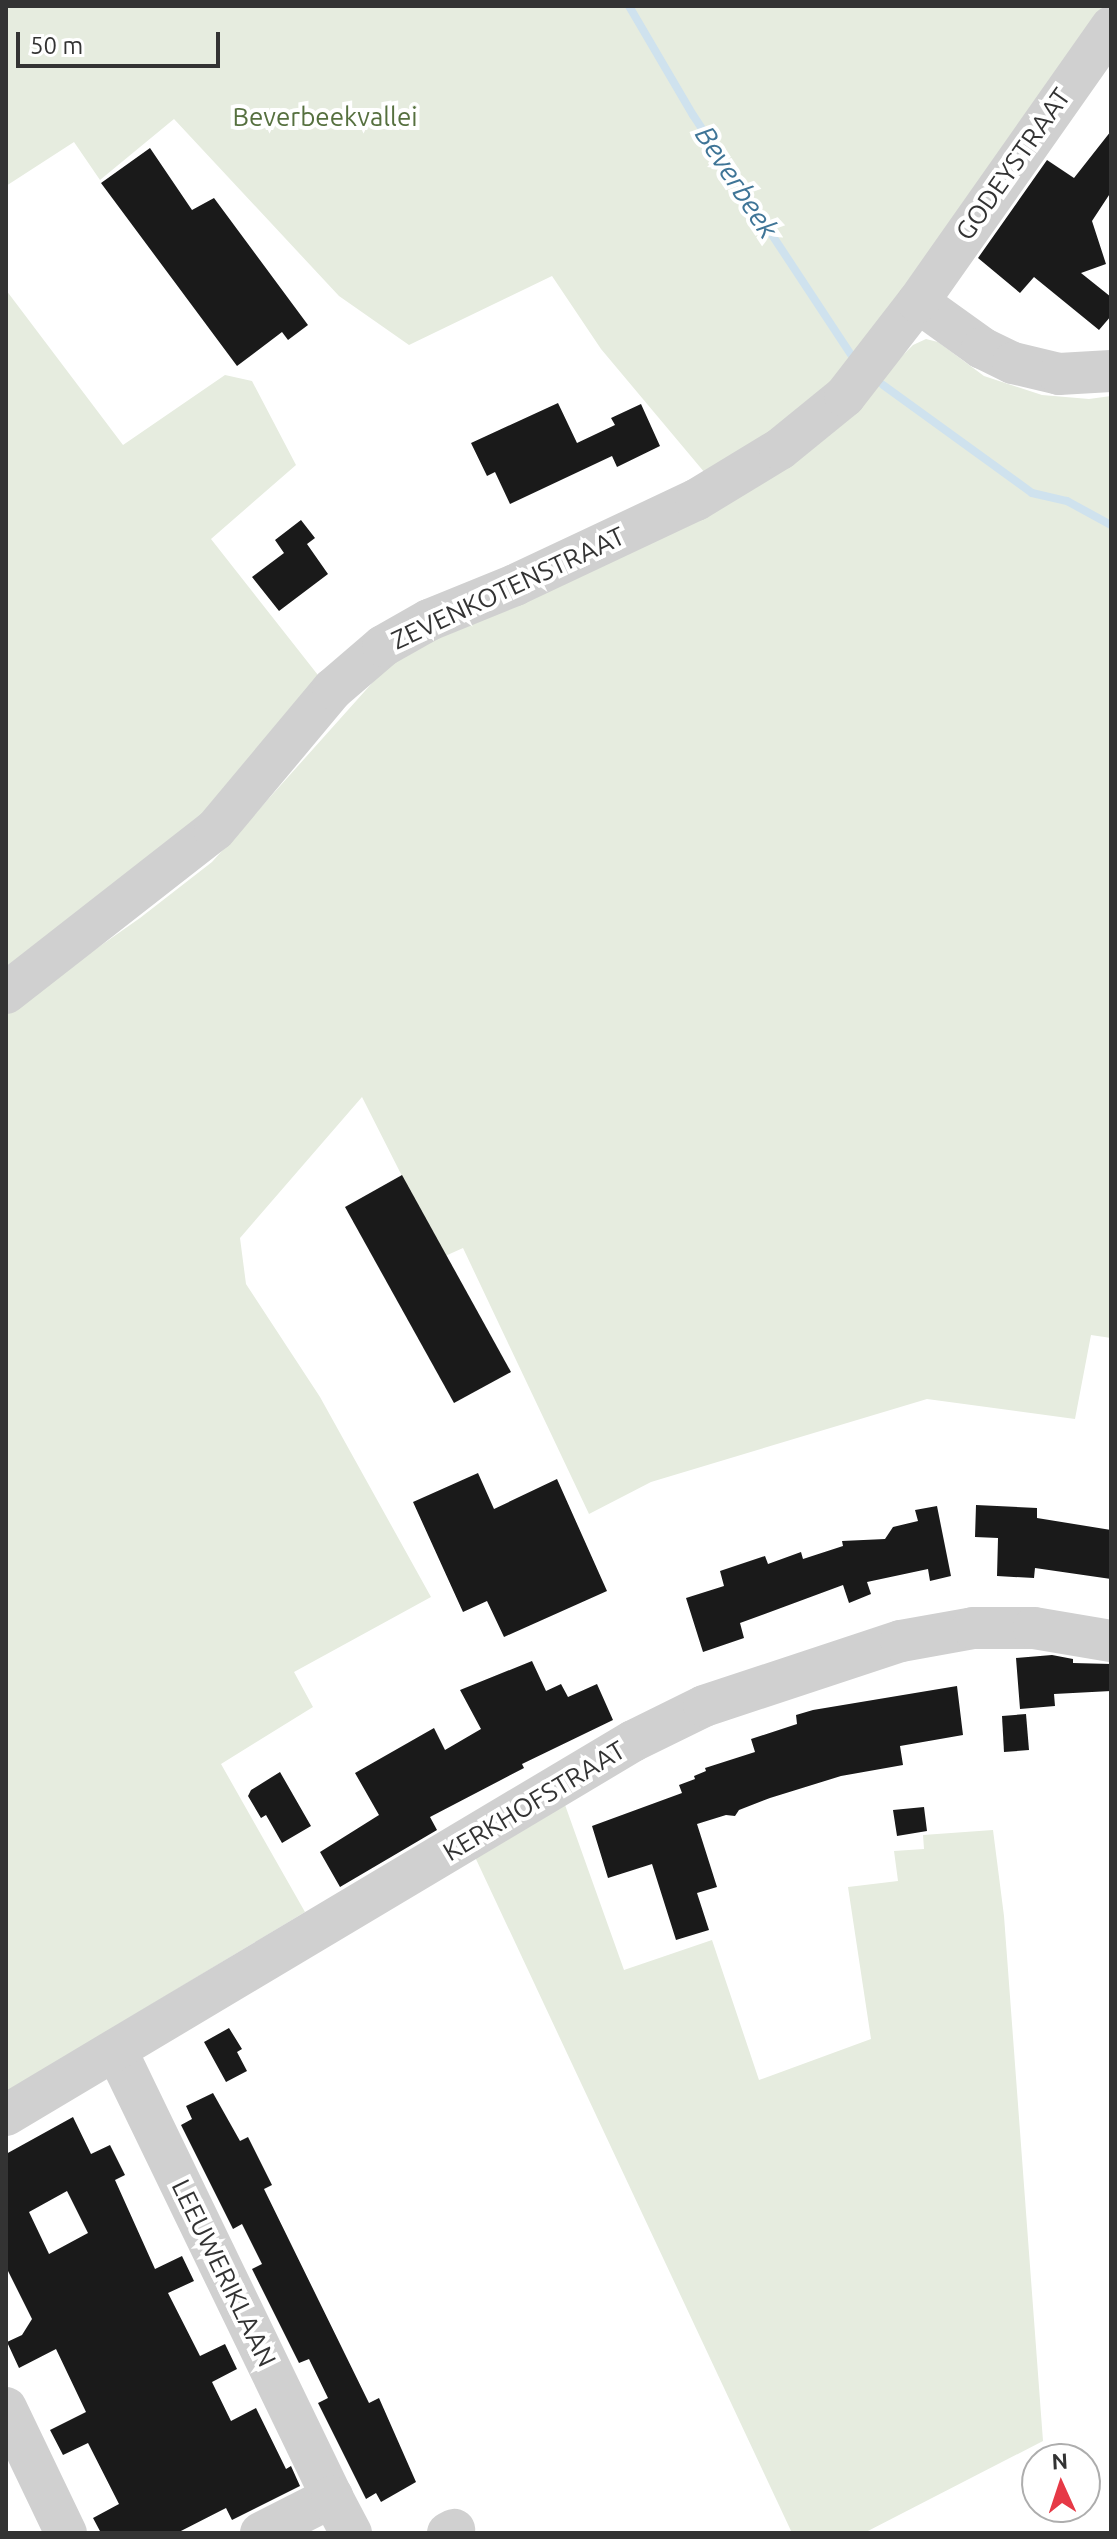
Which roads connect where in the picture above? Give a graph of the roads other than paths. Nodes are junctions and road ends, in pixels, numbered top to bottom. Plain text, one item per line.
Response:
1 (1111, 27) edge
2 (918, 302) junction
3 (1111, 371) edge
4 (6, 993) edge
5 (1111, 1641) edge
6 (116, 2050) junction
7 (6, 2115) edge
8 (6, 2408) edge
9 (332, 2497) junction
10 (66, 2533) edge
11 (261, 2533) edge
12 (351, 2533) edge

1 - 2 street, GODEYSTRAAT
2 - 3 street
2 - 4 street, ZEVENKOTENSTRAAT
5 - 6 street, KERKHOFSTRAAT
6 - 7 street, KERKHOFSTRAAT
6 - 9 street, LEEUWERIKLAAN
8 - 10 street
9 - 11 street
9 - 12 street, LEEUWERIKLAAN

